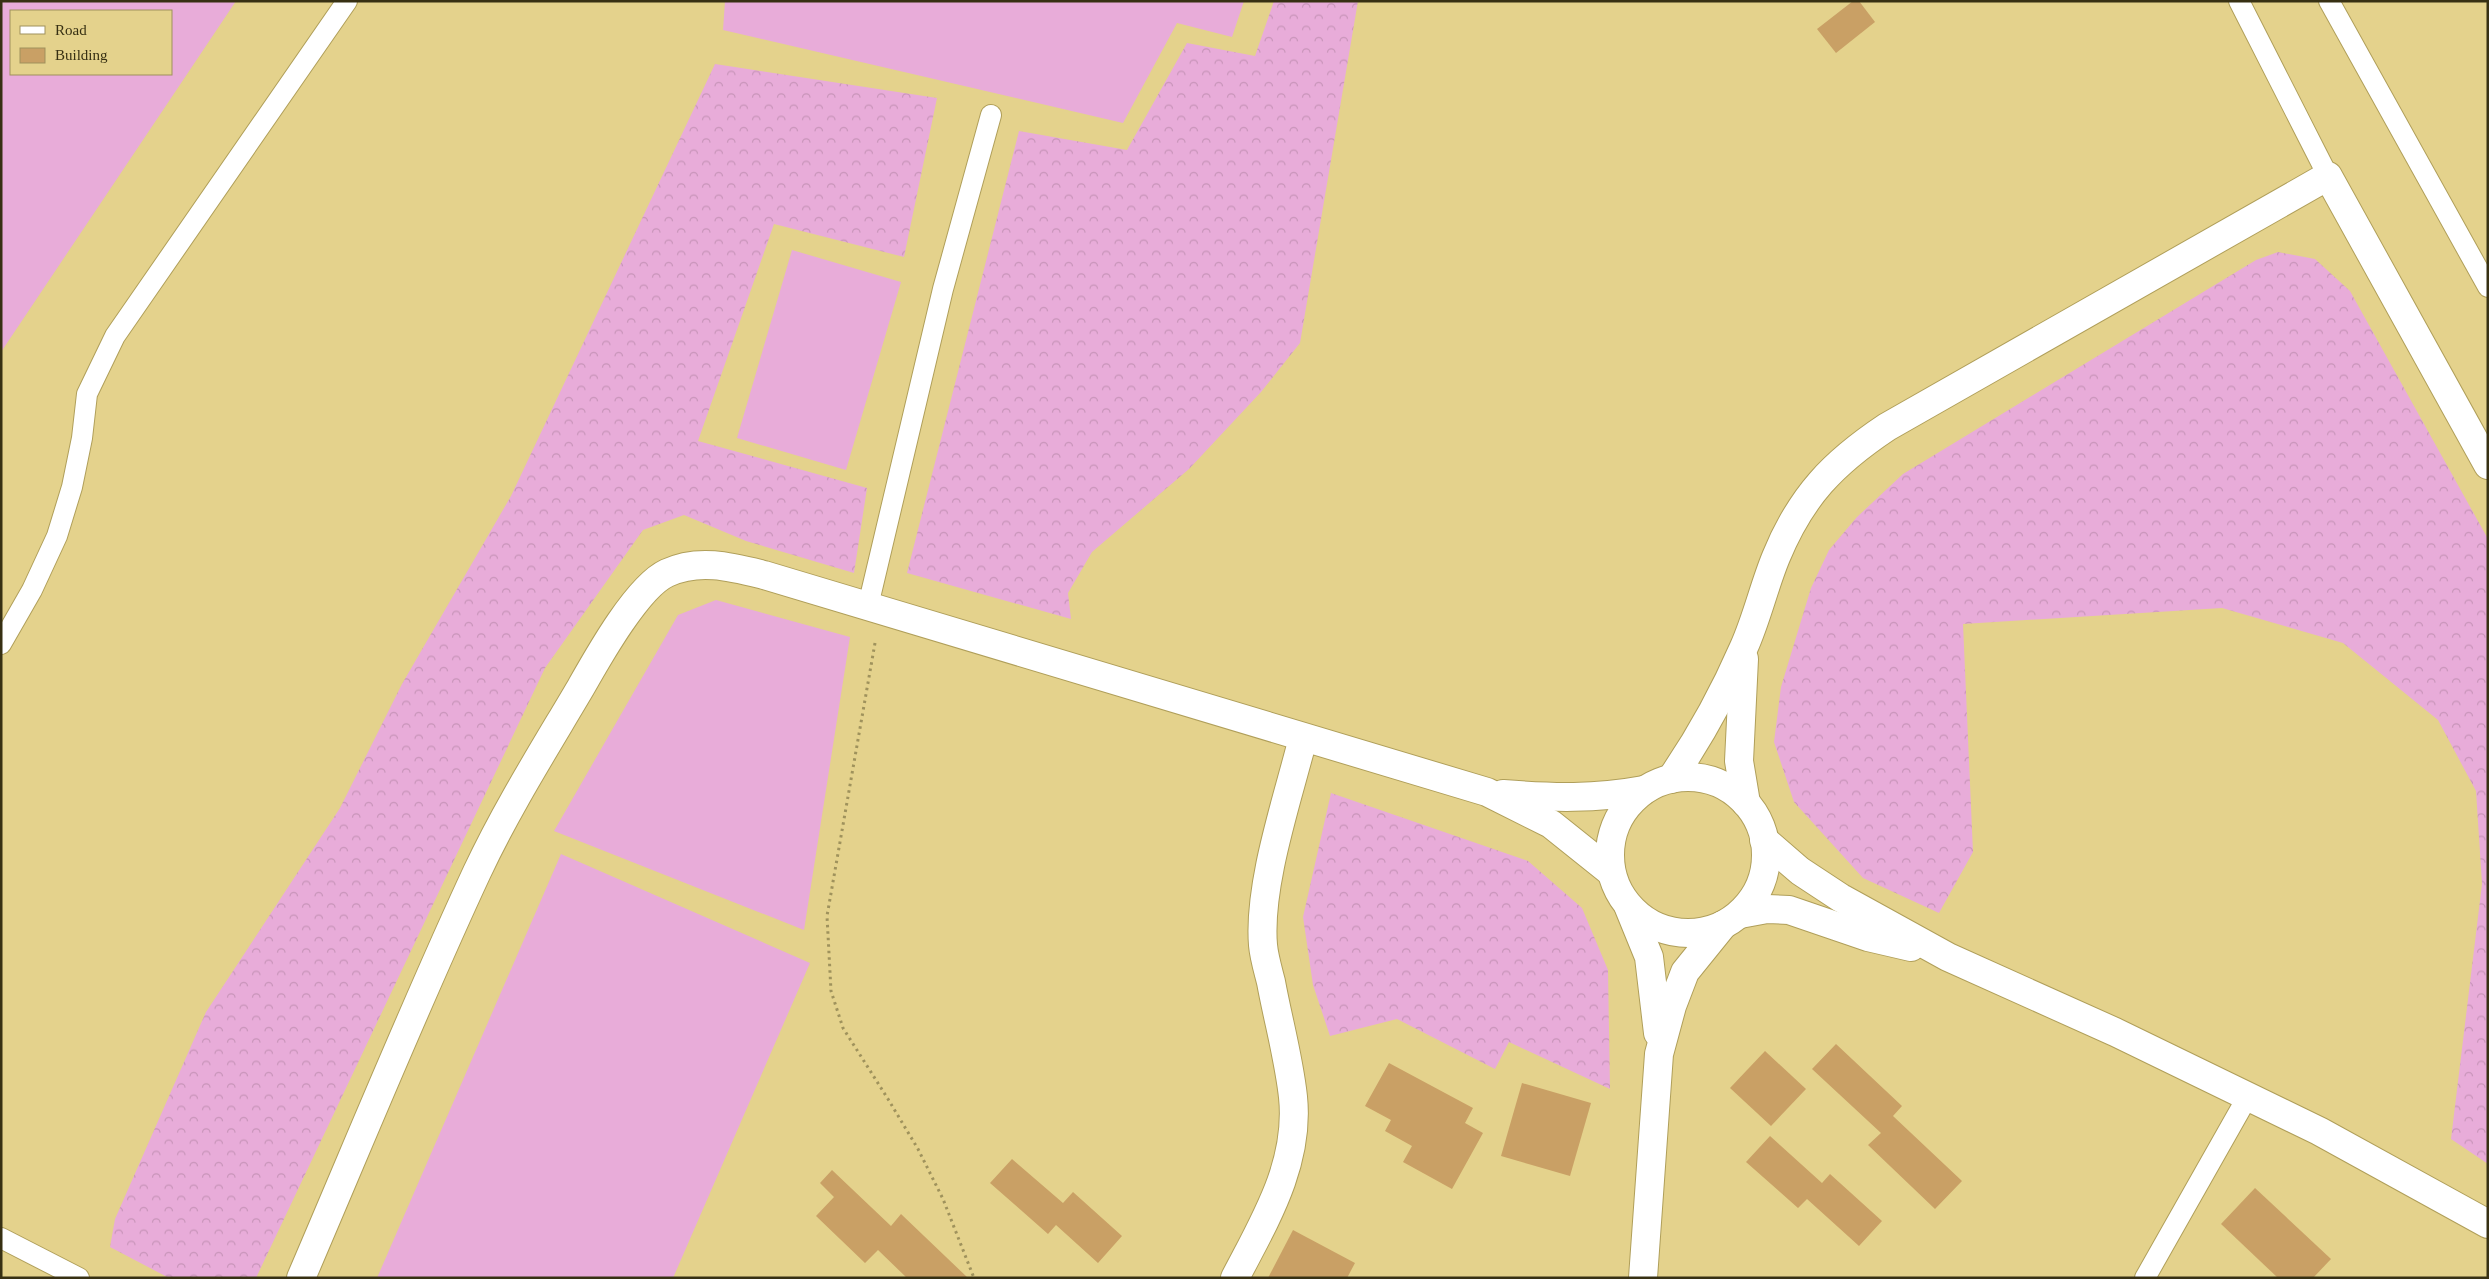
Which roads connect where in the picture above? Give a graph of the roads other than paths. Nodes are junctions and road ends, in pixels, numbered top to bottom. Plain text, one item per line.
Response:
1 (346, 1) edge
2 (2238, 1) edge
3 (2329, 1) edge
4 (991, 114) dead end
5 (2328, 176) junction
6 (2488, 287) edge
7 (2488, 464) edge
8 (875, 608) junction
9 (1, 644) edge
10 (1745, 645) junction
11 (1303, 738) junction
12 (1671, 779) junction
13 (1644, 790) junction
14 (1487, 792) junction
15 (1746, 803) junction
16 (1764, 840) junction
17 (1611, 872) junction
18 (1629, 908) junction
19 (1731, 920) junction
20 (1948, 957) junction
21 (1659, 1054) junction
22 (2248, 1096) junction
23 (2488, 1224) edge
24 (1, 1238) edge
25 (79, 1278) edge
26 (301, 1278) edge
27 (1234, 1278) edge
28 (1643, 1278) edge
29 (2145, 1278) edge

1 - 9 lane
2 - 5 lane
3 - 6 lane
4 - 8 lane
5 - 7 street
5 - 10 street
8 - 11 street
8 - 26 street
10 - 12 street
10 - 15 street
11 - 14 street
11 - 27 street
12 - 13 street
12 - 15 street
13 - 14 street
13 - 17 street
14 - 17 street
15 - 16 street
16 - 19 street
16 - 20 street
17 - 18 street
18 - 19 street
18 - 21 street
19 - 20 street
19 - 21 street
20 - 22 street
21 - 28 street
22 - 23 street
22 - 29 lane
24 - 25 lane

